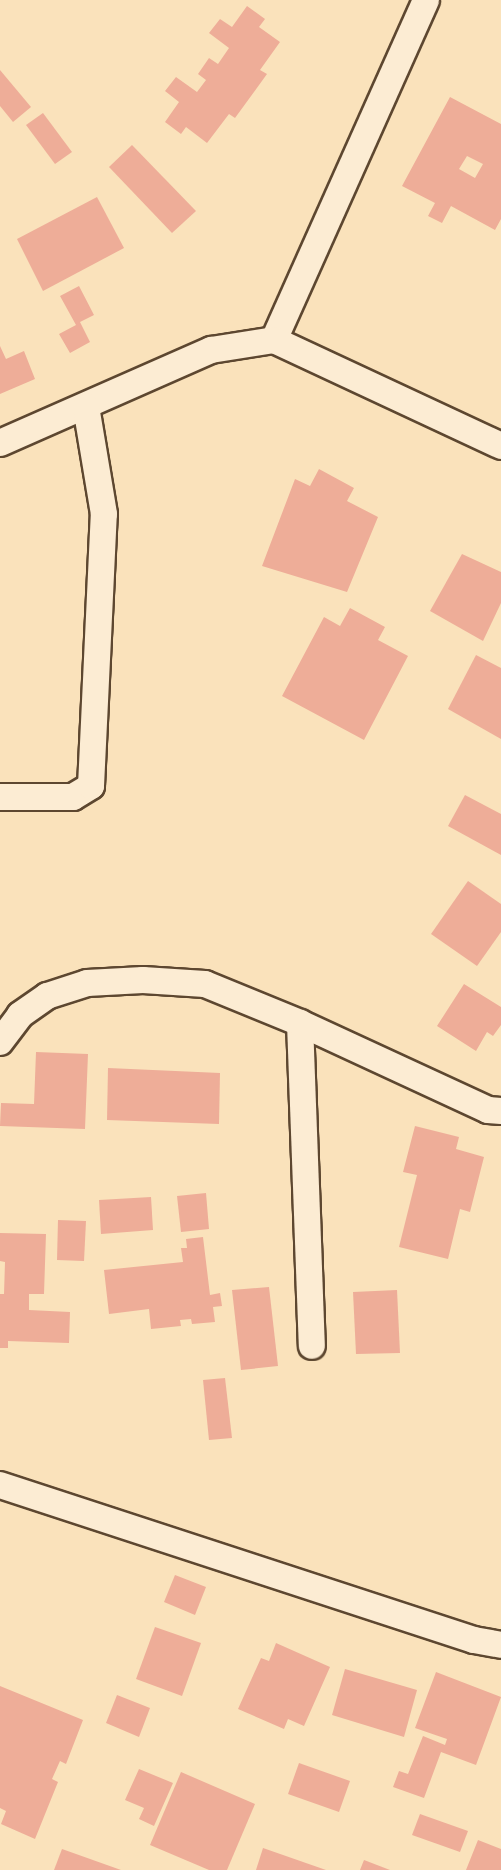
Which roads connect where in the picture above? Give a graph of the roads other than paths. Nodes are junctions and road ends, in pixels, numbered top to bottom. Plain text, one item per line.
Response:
1 (426, 0) edge
2 (274, 340) junction
3 (86, 406) junction
4 (0, 443) edge
5 (501, 446) edge
6 (0, 797) edge
7 (300, 1023) junction
8 (0, 1042) edge
9 (501, 1110) edge
10 (312, 1346) dead end
11 (0, 1485) edge
12 (501, 1645) edge

1 - 2 street
2 - 3 street
2 - 5 street
3 - 4 street
3 - 6 street
7 - 8 street
7 - 9 street
7 - 10 street
11 - 12 street

